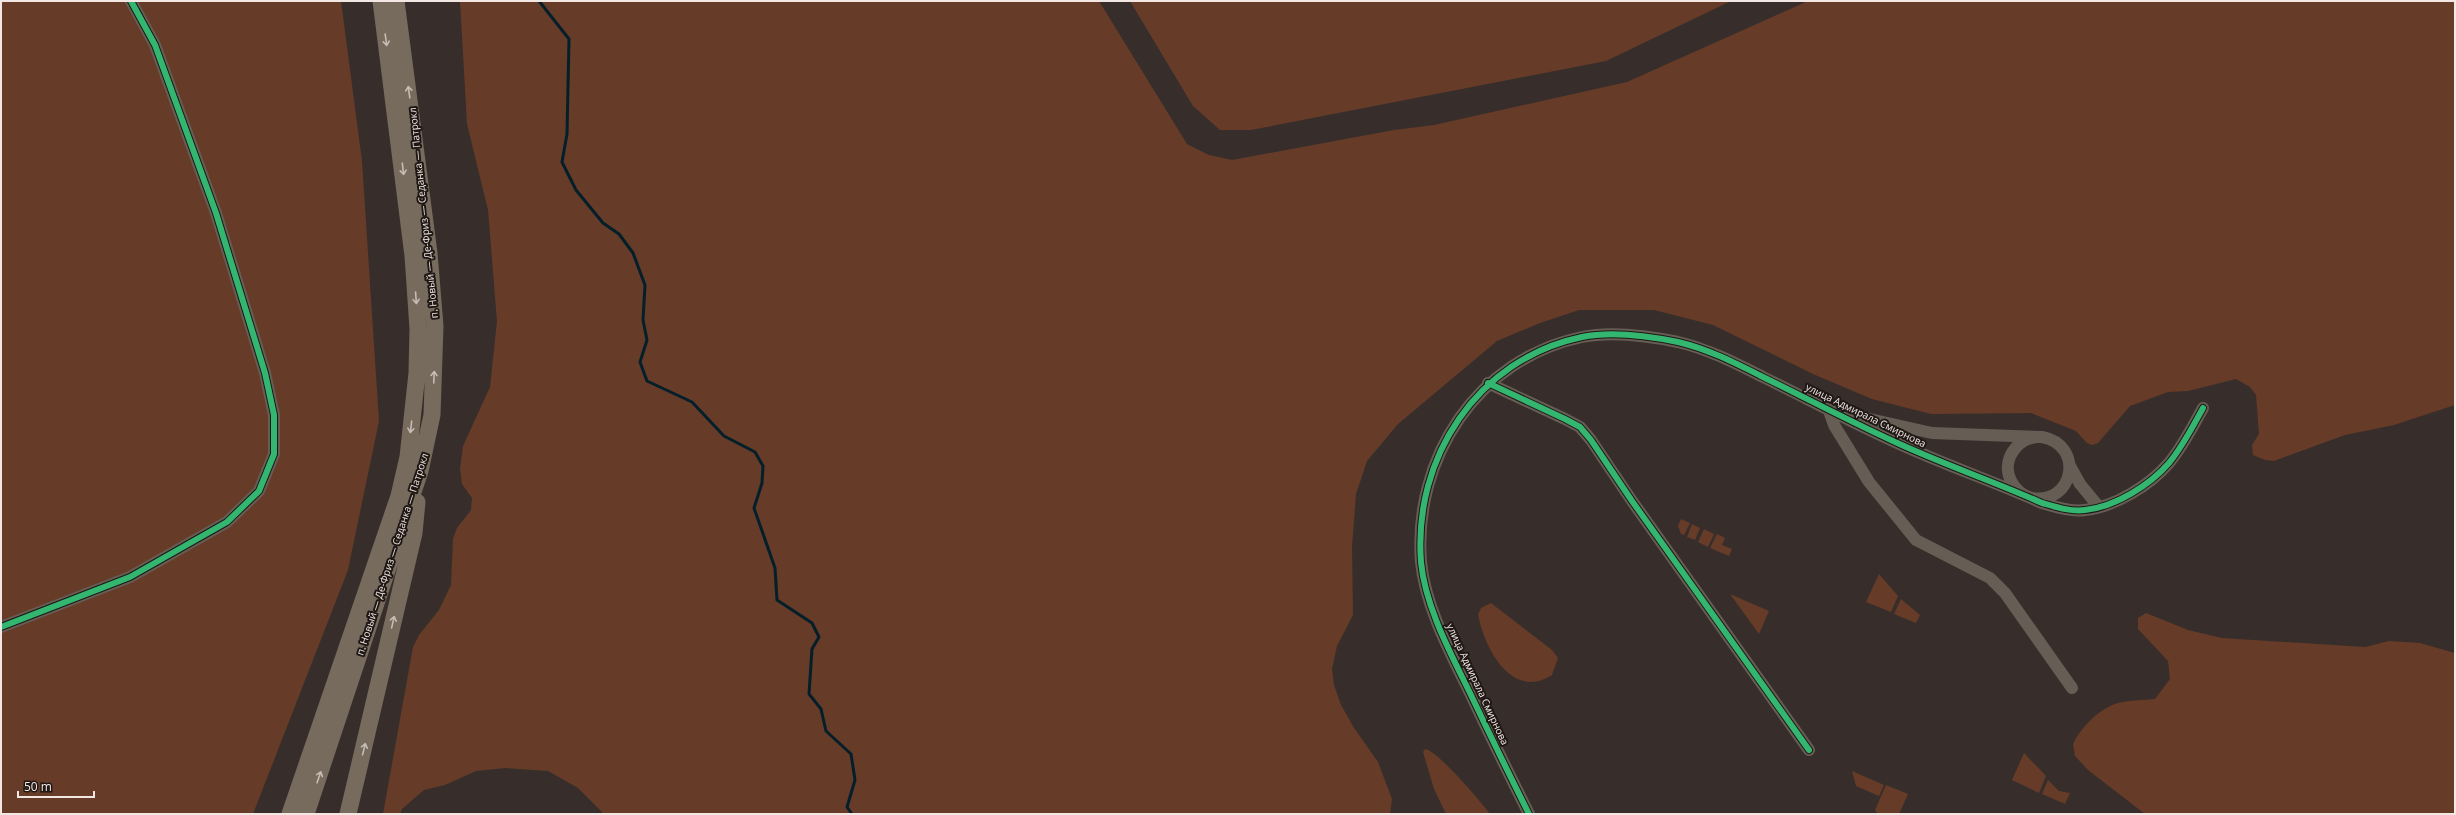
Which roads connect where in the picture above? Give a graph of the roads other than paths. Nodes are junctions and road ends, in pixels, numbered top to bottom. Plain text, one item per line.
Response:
1 (131, 1) edge
2 (380, 1) edge
3 (396, 1) edge
4 (1488, 383) junction
5 (1828, 408) junction
6 (2203, 408) dead end
7 (2037, 437) junction
8 (2070, 466) junction
9 (420, 470) junction
10 (2028, 497) junction
11 (2099, 507) junction
12 (1, 627) edge
13 (2072, 688) dead end
14 (1809, 750) dead end
15 (290, 814) edge
16 (306, 814) edge
17 (348, 814) edge
18 (1529, 814) edge

1 - 12 street
2 -> 15 highway, п. Новый — Де-Фриз — Седанка — Патрокл
9 -> 3 highway, п. Новый — Де-Фриз — Седанка — Патрокл
4 - 5 street, улица Адмирала Смирнова
4 - 14 street
4 - 18 street, улица Адмирала Смирнова
5 - 7 street
5 - 10 street, улица Адмирала Смирнова
5 - 13 street
6 - 11 street, улица Адмирала Смирнова
7 - 8 street
7 - 10 street
8 - 10 street
8 - 11 street
16 -> 9 highway, п. Новый — Де-Фриз — Седанка — Патрокл
17 -> 9 highway
10 - 11 street, улица Адмирала Смирнова

